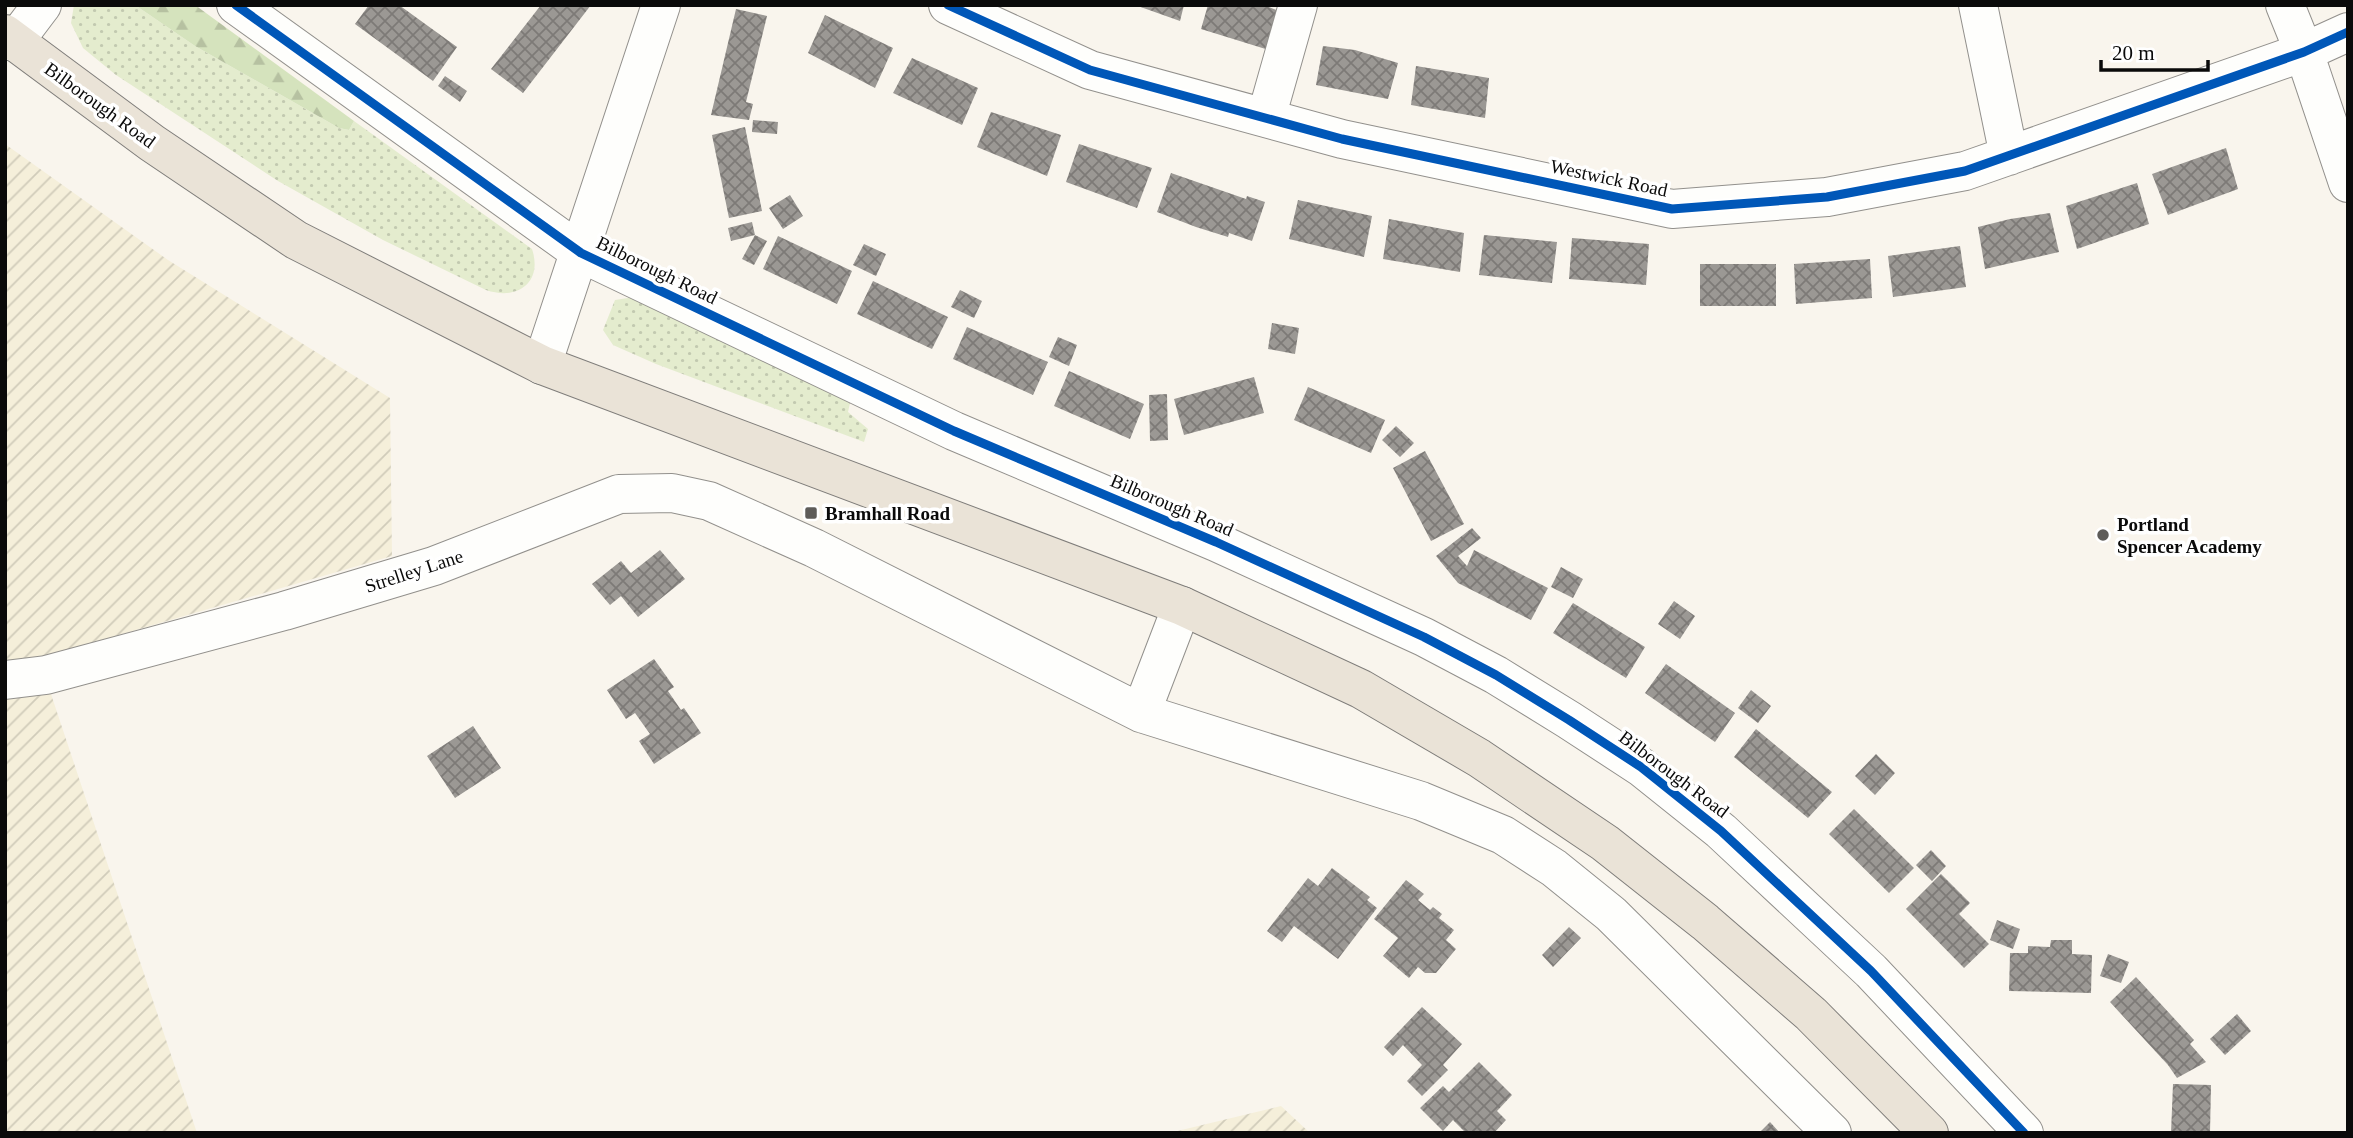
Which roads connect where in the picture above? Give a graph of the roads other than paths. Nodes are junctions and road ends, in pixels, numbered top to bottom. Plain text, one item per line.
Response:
1 (42, 5) edge
2 (236, 5) edge
3 (661, 5) edge
4 (948, 5) edge
5 (1298, 5) edge
6 (1978, 5) edge
7 (2285, 5) edge
8 (2348, 32) edge
9 (10, 38) edge
10 (2304, 52) junction
11 (1266, 118) junction
12 (2009, 156) junction
13 (2348, 183) edge
14 (580, 253) junction
15 (542, 365) junction
16 (1182, 606) junction
17 (5, 680) edge
18 (1141, 713) junction
19 (1832, 1133) edge
20 (1929, 1133) edge
21 (2024, 1133) edge

1 - 9 street, Bilborough Road
2 - 14 street, Bilborough Road
3 - 14 street
4 - 11 street, Westwick Road
5 - 11 street
6 - 12 street
7 - 10 street
8 - 10 street, Westwick Road
9 - 15 main road, Bilborough Road
10 - 12 street, Westwick Road
10 - 13 street
11 - 12 street, Westwick Road
14 - 15 street
14 - 21 street, Bilborough Road
15 - 16 main road, Bilborough Road
16 - 18 street
16 - 20 main road, Bilborough Road
17 - 18 street, Strelley Lane
18 - 19 street

